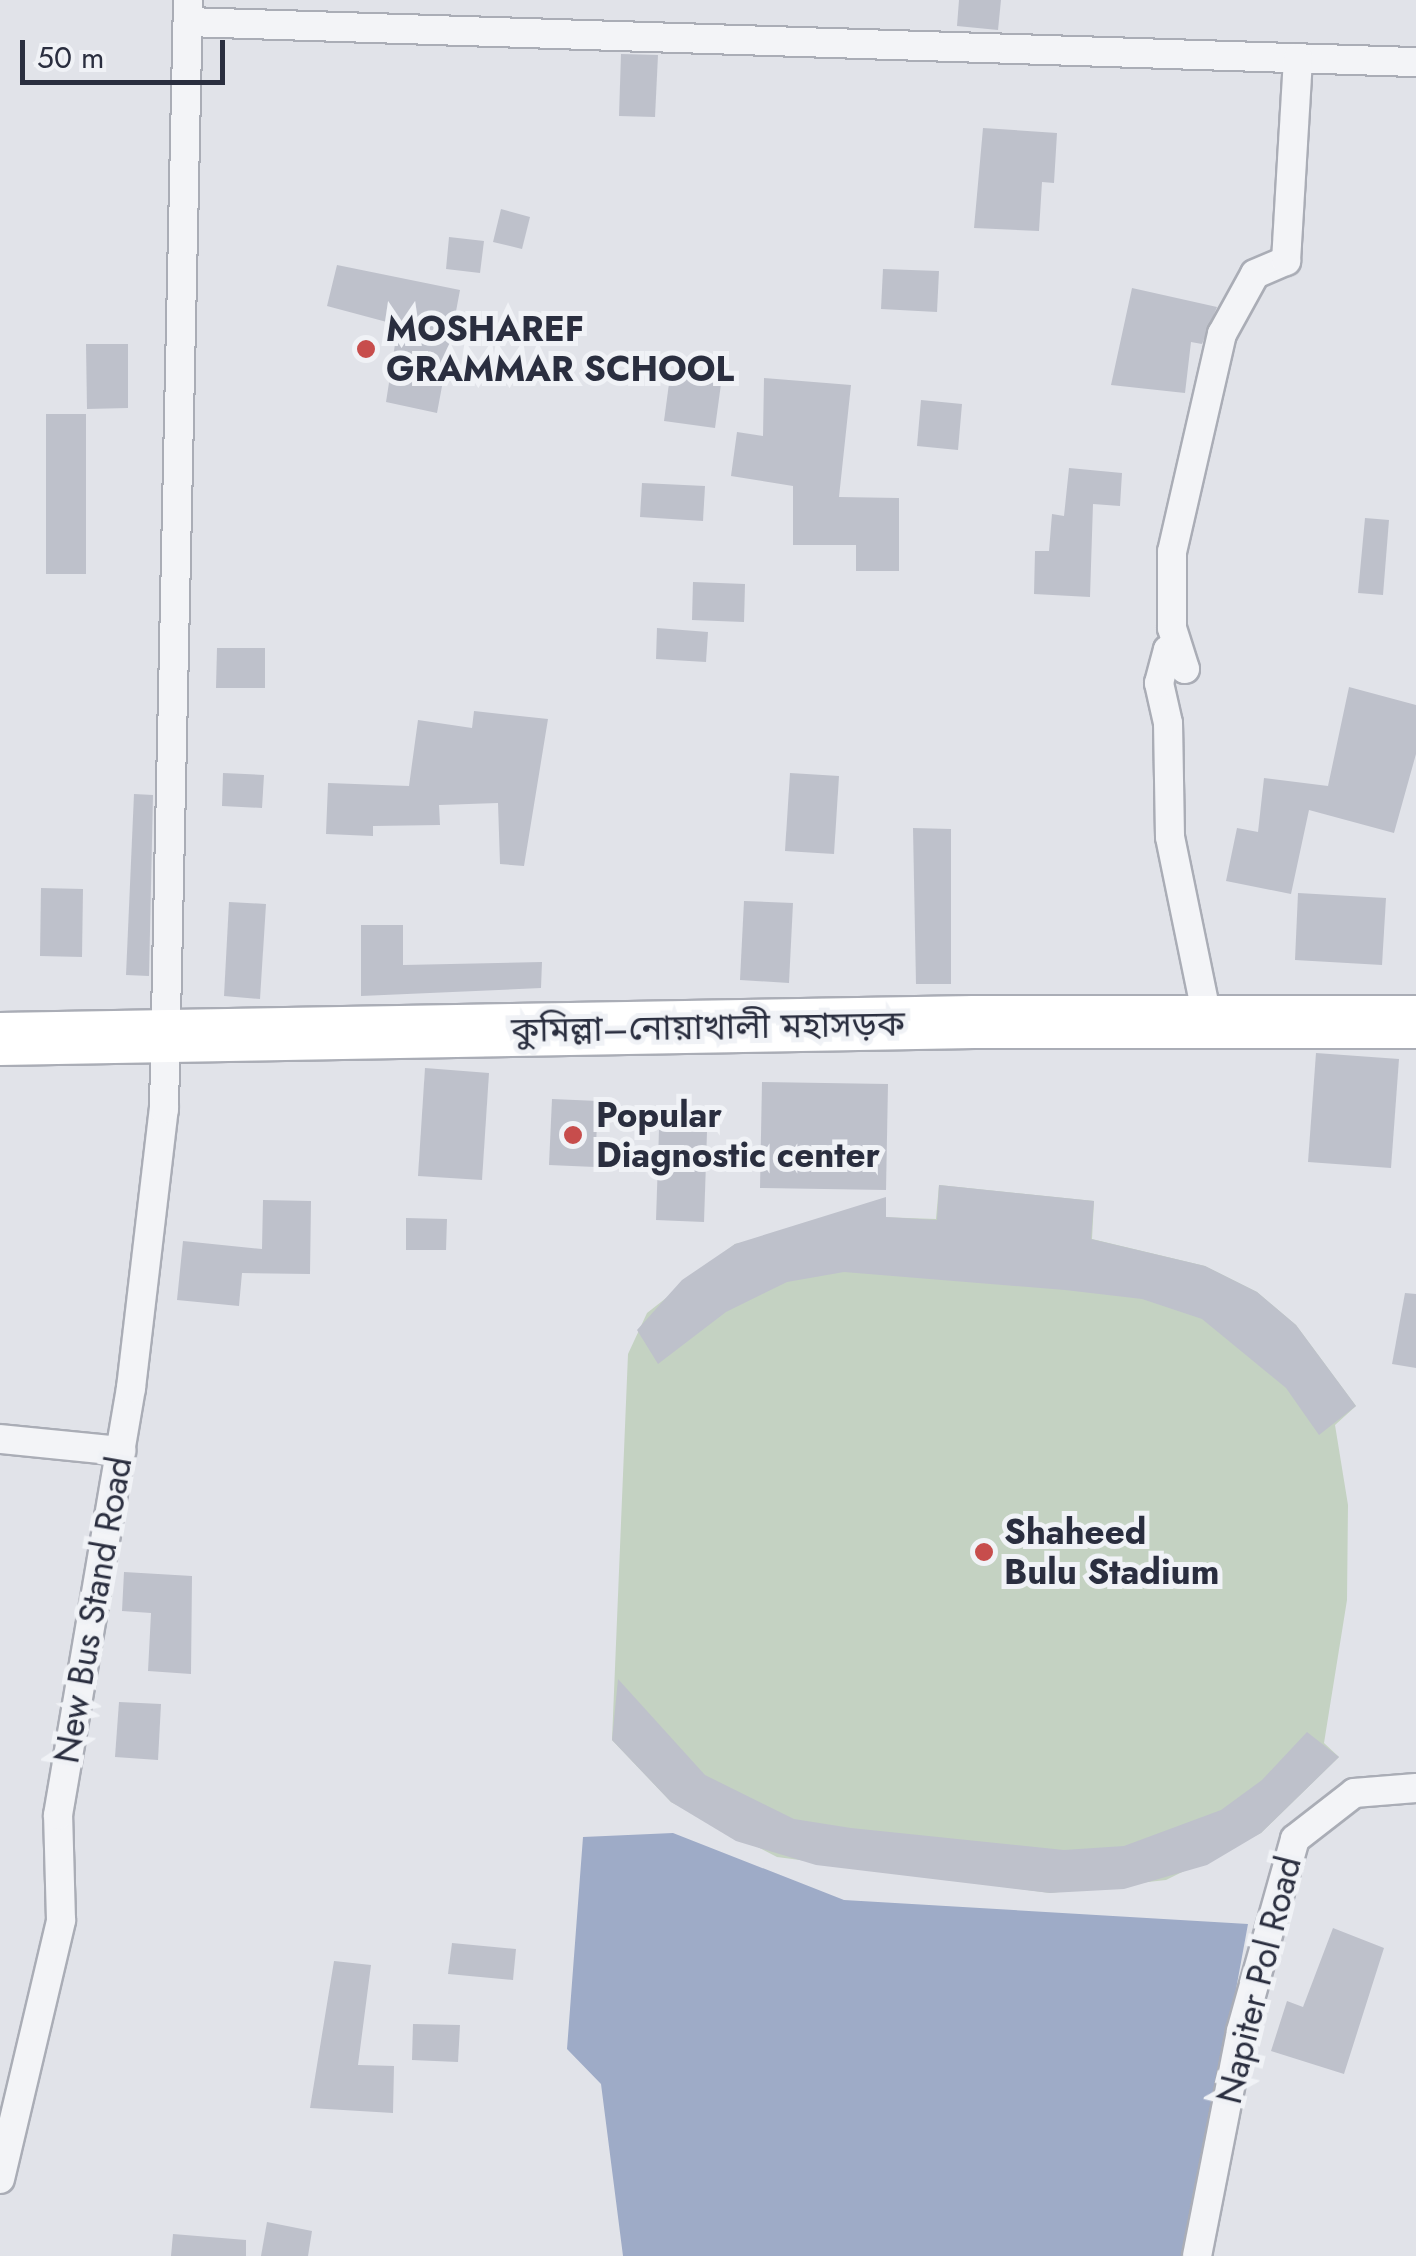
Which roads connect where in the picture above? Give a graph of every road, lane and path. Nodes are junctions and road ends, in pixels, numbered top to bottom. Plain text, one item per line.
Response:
1 (188, 11) edge
2 (1298, 58) junction
3 (1416, 62) edge
4 (1208, 1022) junction
5 (1416, 1022) edge
6 (168, 1035) junction
7 (0, 1039) edge
8 (0, 1438) edge
9 (121, 1451) junction
10 (1416, 1788) edge
11 (0, 2179) edge
12 (1197, 2256) edge

1 - 2 street
1 - 6 street, New Bus Stand Road
2 - 3 street
2 - 4 street
4 - 5 highway, কুমিল্লা–নোয়াখালী মহাসড়ক
4 - 6 highway, কুমিল্লা–নোয়াখালী মহাসড়ক
6 - 7 highway, কুমিল্লা–নোয়াখালী মহাসড়ক
6 - 9 street, New Bus Stand Road
8 - 9 street
9 - 11 street, New Bus Stand Road
10 - 12 street, Napiter Pol Road

